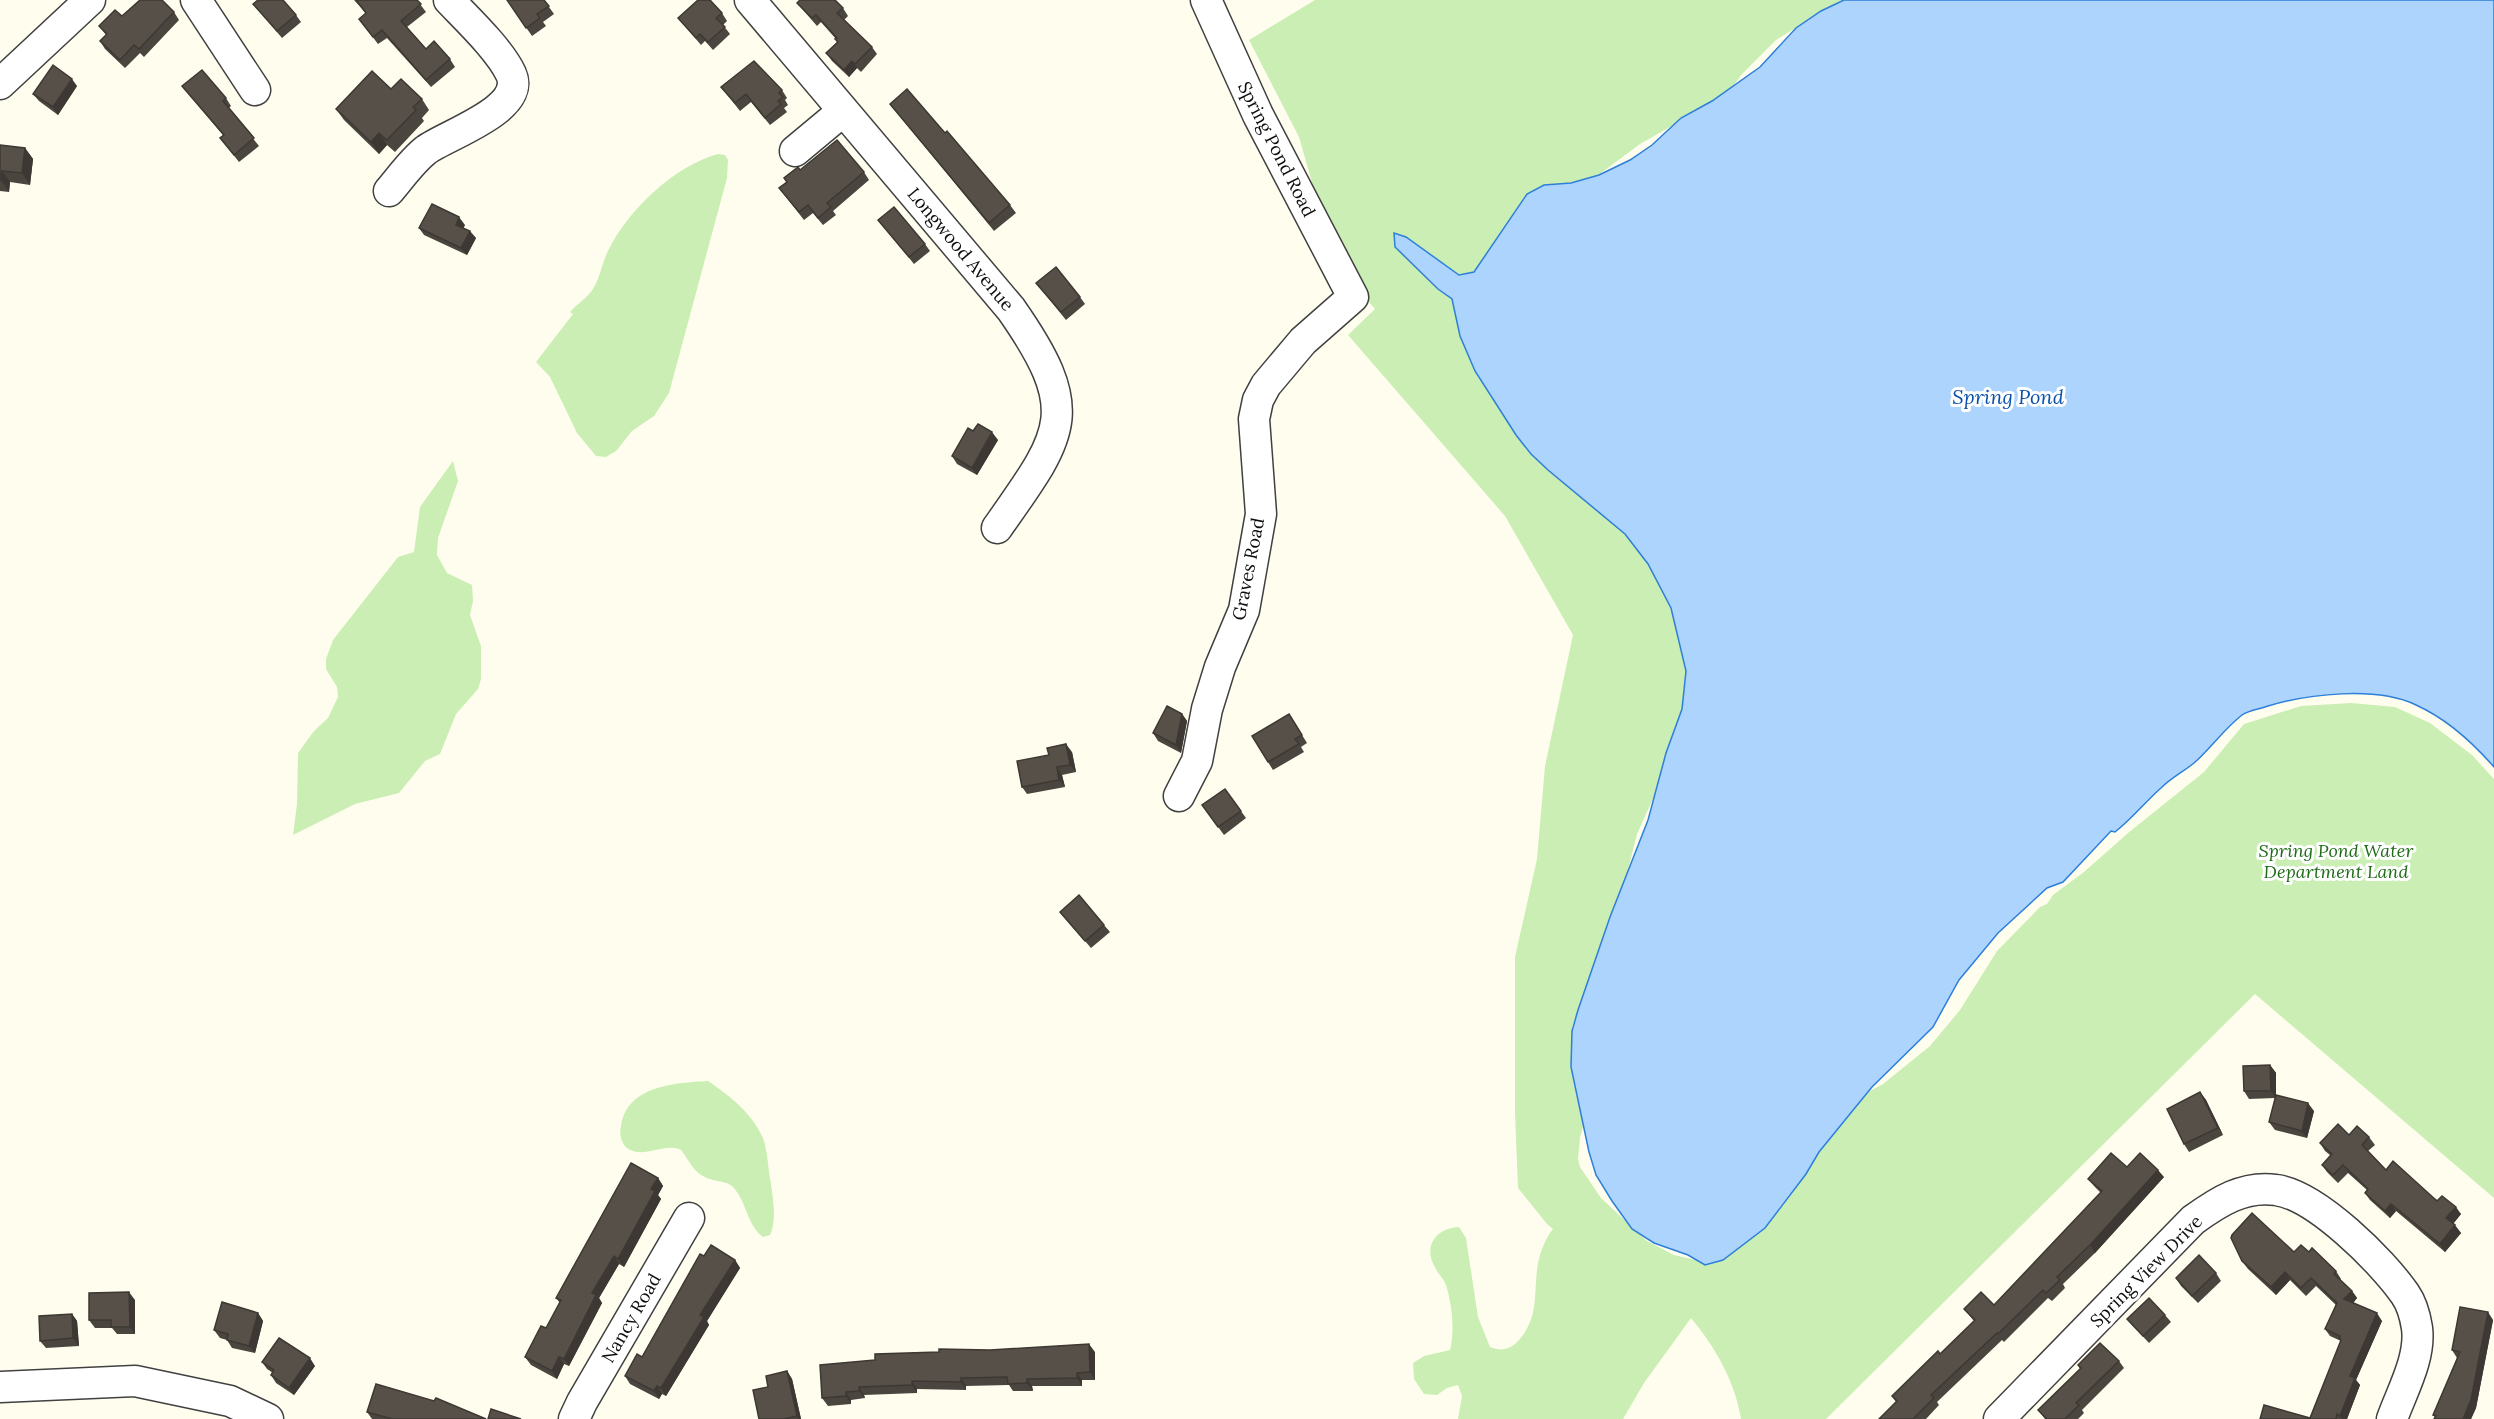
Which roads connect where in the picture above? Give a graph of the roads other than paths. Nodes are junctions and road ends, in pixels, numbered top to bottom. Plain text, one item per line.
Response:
1 (90, 0) edge
2 (196, 0) edge
3 (449, 0) edge
4 (750, 0) edge
5 (1206, 0) edge
6 (0, 84) edge
7 (255, 90) dead end
8 (843, 111) junction
9 (795, 151) dead end
10 (389, 191) dead end
11 (1353, 297) joint
12 (997, 528) dead end
13 (1179, 796) dead end
14 (689, 1218) dead end
15 (0, 1387) edge
16 (267, 1419) edge
17 (574, 1419) edge
18 (1999, 1419) edge
19 (2392, 1419) edge

1 - 6 street
2 - 7 street
3 - 10 street
4 - 8 street, Longwood Avenue
5 - 11 street, Spring Pond Road
8 - 9 street
8 - 12 street, Longwood Avenue
11 - 13 street, Graves Road
14 - 17 street, Nancy Road
15 - 16 street
18 - 19 street, Spring View Drive

